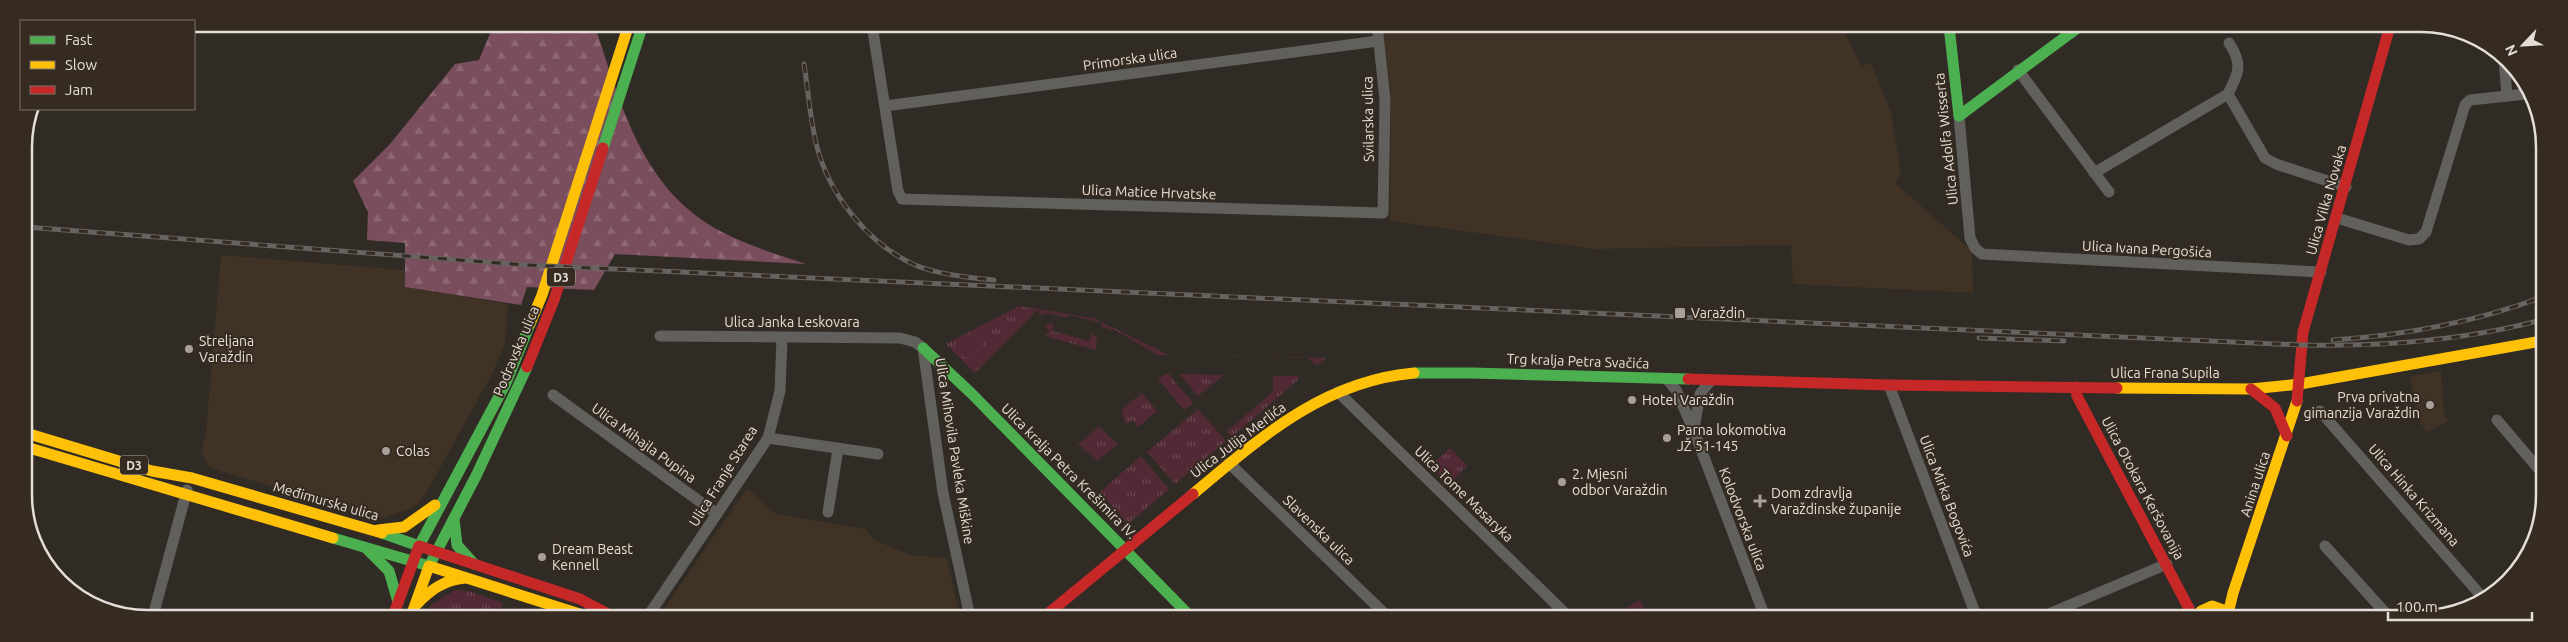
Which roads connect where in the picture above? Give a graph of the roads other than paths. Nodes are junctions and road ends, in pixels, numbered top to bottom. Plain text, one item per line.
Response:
1 (1377, 32) edge
2 (1950, 32) edge
3 (2071, 32) edge
4 (2388, 32) edge
5 (626, 33) edge
6 (641, 33) edge
7 (873, 33) edge
8 (1378, 41) junction
9 (2229, 43) dead end
10 (2018, 70) junction
11 (2505, 70) edge
12 (2228, 94) junction
13 (2522, 94) edge
14 (2507, 96) junction
15 (885, 106) junction
16 (1959, 116) junction
17 (2094, 173) junction
18 (2346, 187) junction
19 (2109, 192) dead end
20 (1383, 213) joint
21 (2337, 218) junction
22 (1975, 248) joint
23 (2321, 272) junction
24 (660, 336) dead end
25 (782, 338) junction
26 (2536, 342) edge
27 (923, 348) junction
28 (1489, 373) joint
29 (1667, 379) junction
30 (1710, 380) junction
31 (1784, 383) joint
32 (2300, 384) junction
33 (1889, 385) junction
34 (2076, 388) junction
35 (2251, 388) junction
36 (1338, 392) junction
37 (553, 395) dead end
38 (2320, 411) dead end
39 (2497, 420) dead end
40 (1694, 431) junction
41 (32, 435) edge
42 (2286, 436) junction
43 (768, 438) junction
44 (32, 449) edge
45 (838, 449) junction
46 (878, 454) dead end
47 (1229, 463) junction
48 (2536, 466) edge
49 (192, 478) junction
50 (186, 495) junction
51 (444, 500) junction
52 (828, 512) dead end
53 (717, 514) junction
54 (454, 519) junction
55 (372, 530) junction
56 (362, 545) junction
57 (419, 546) junction
58 (2325, 546) dead end
59 (1126, 550) junction
60 (436, 552) junction
61 (413, 561) junction
62 (2167, 564) junction
63 (429, 566) junction
64 (476, 566) junction
65 (469, 578) junction
66 (2233, 593) junction
67 (2480, 593) edge
68 (2186, 601) junction
69 (398, 602) junction
70 (2210, 607) junction
71 (1380, 609) edge
72 (1561, 609) edge
73 (1762, 609) edge
74 (1974, 609) edge
75 (2060, 609) edge
76 (2191, 609) edge
77 (2207, 609) edge
78 (2219, 609) edge
79 (2229, 609) edge
80 (2382, 609) edge
81 (155, 610) edge
82 (395, 610) edge
83 (413, 610) edge
84 (414, 610) edge
85 (567, 610) edge
86 (600, 610) edge
87 (652, 610) edge
88 (968, 610) edge
89 (1053, 610) edge
90 (1184, 610) edge

1 - 8 street, Svilarska ulica
2 - 16 main road, Ulica Adolfa Wisserta
3 - 10 main road
4 - 18 main road, Ulica Vilka Novaka
5 - 51 main road, Podravska ulica / D3
6 - 54 main road, Podravska ulica / D3
7 - 15 street
8 - 15 street, Primorska ulica
8 - 20 street, Svilarska ulica
9 - 12 street
10 - 16 main road
10 - 17 street
11 - 14 street
12 - 17 street
12 - 18 street
13 - 14 street
14 - 21 street
15 - 20 street, Ulica Matice Hrvatske
16 - 22 street, Ulica Adolfa Wisserta
17 - 19 street
18 - 21 main road, Ulica Vilka Novaka
21 - 23 main road, Ulica Vilka Novaka
22 - 23 street, Ulica Ivana Pergošića
23 - 32 main road, Ulica Vilka Novaka
24 - 25 street, Ulica Janka Leskovara
25 - 27 street, Ulica Janka Leskovara
25 - 43 street, Ulica Franje Starea
26 - 32 main road, Ulica Frana Supila
27 - 59 main road, Ulica kralja Petra Krešimira IV.
27 - 88 street, Ulica Mihovila Pavleka Miškine
28 - 29 main road, Trg kralja Petra Svačića
28 - 36 main road, Ulica Julija Merlića
29 - 30 main road, Trg kralja Petra Svačića
29 - 40 street, Trg kralja Petra Svačića
30 - 31 main road, Trg kralja Petra Svačića
30 - 40 street
31 - 33 main road, Ulica Frana Supila
32 - 35 main road, Ulica Frana Supila
32 - 42 main road, Anina ulica
33 - 34 main road, Ulica Frana Supila
33 - 74 street, Ulica Mirka Bogovića
34 - 35 main road, Ulica Frana Supila
34 - 62 main road, Ulica Otokara Keršovanija
35 - 42 main road
36 - 47 main road, Ulica Julija Merlića
36 - 72 street, Ulica Tome Masaryka
37 - 53 street, Ulica Mihajla Pupina
38 - 67 street, Ulica Hinka Krizmana
39 - 48 street
40 - 73 street, Kolodvorska ulica
41 - 49 main road, Međimurska ulica / D3
42 - 66 main road, Anina ulica
43 - 45 street
43 - 53 street, Ulica Franje Starea
44 - 50 main road, D3
45 - 46 street
45 - 52 street
47 - 59 main road, Ulica Julija Merlića
47 - 71 street, Slavenska ulica
49 - 50 street
49 - 55 main road, Međimurska ulica / D3
50 - 56 main road, D3
50 - 81 street
51 - 55 main road, D3
51 - 57 main road, Podravska ulica / D3
53 - 87 street, Ulica Franje Starea
54 - 60 main road, Podravska ulica / D3
54 - 64 main road
55 - 57 main road, Međimurska ulica / D3
56 - 61 main road, D3
56 - 69 main road
57 - 60 main road, Međimurska ulica
57 - 61 main road, Podravska ulica
58 - 80 street
59 - 89 main road, Ulica Julija Merlića
59 - 90 main road, Ulica kralja Petra Krešimira IV.
60 - 63 main road, Podravska ulica / D3
60 - 64 main road, Međimurska ulica
61 - 63 main road, D3
61 - 69 main road, Podravska ulica
62 - 68 main road, Ulica Otokara Keršovanija
62 - 75 street
63 - 65 main road
63 - 83 main road, Podravska ulica
64 - 86 main road, Međimurska ulica
65 - 84 main road
65 - 85 main road
66 - 70 main road
66 - 79 main road, Anina ulica
68 - 70 main road
68 - 76 main road, Ulica Otokara Keršovanija
69 - 82 main road, Podravska ulica
70 - 77 main road
70 - 78 main road

